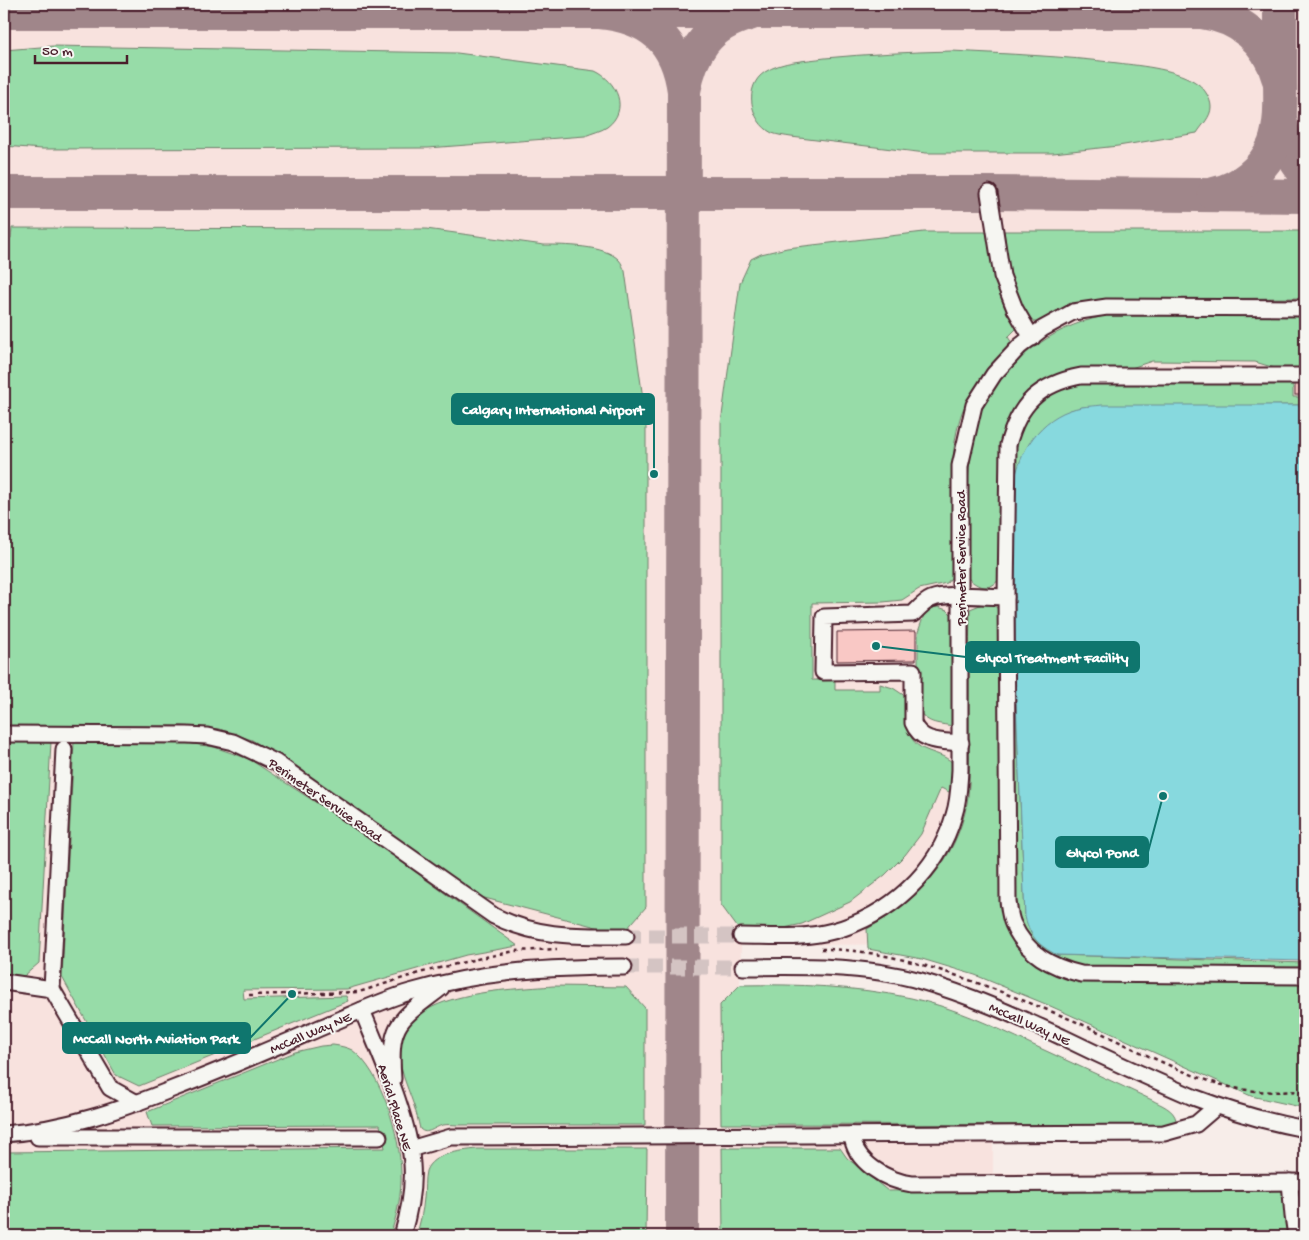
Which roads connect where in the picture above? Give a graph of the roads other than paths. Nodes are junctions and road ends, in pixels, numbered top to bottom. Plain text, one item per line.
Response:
1 (989, 193) dead end
2 (1305, 308) edge
3 (1032, 338) junction
4 (1305, 376) edge
5 (961, 596) junction
6 (1006, 597) junction
7 (4, 734) edge
8 (961, 742) junction
9 (64, 750) dead end
10 (626, 936) tunnel mouth
11 (741, 936) tunnel mouth
12 (624, 967) tunnel mouth
13 (743, 967) tunnel mouth
14 (1305, 976) edge
15 (4, 982) edge
16 (446, 984) junction
17 (52, 989) junction
18 (362, 1010) junction
19 (395, 1095) junction
20 (137, 1103) junction
21 (1217, 1106) junction
22 (1305, 1129) edge
23 (852, 1135) junction
24 (4, 1136) edge
25 (379, 1137) dead end
26 (410, 1149) junction
27 (1298, 1182) edge
28 (402, 1236) edge
29 (1296, 1236) edge

1 - 3 street
2 - 3 street, Perimeter Service Road
3 - 5 street, Perimeter Service Road
4 - 6 street
5 - 6 street
5 - 8 street, Perimeter Service Road
5 - 8 street
6 - 14 street
7 - 10 street, Perimeter Service Road
8 - 11 street, Perimeter Service Road
9 - 17 street
12 - 16 street, McCall Way NE
13 - 21 street, McCall Way NE
15 - 17 street
16 - 18 street, McCall Way NE
16 - 19 street
17 - 20 street
18 - 19 street, Aerial Place NE
18 - 20 street, McCall Way NE
19 - 26 street, Aerial Place NE
20 - 24 street, McCall Way NE
21 - 22 street, McCall Way NE
21 - 23 street
23 - 26 street
23 - 27 street
24 - 25 street
26 - 28 street, Aerial Place NE
27 - 29 street

